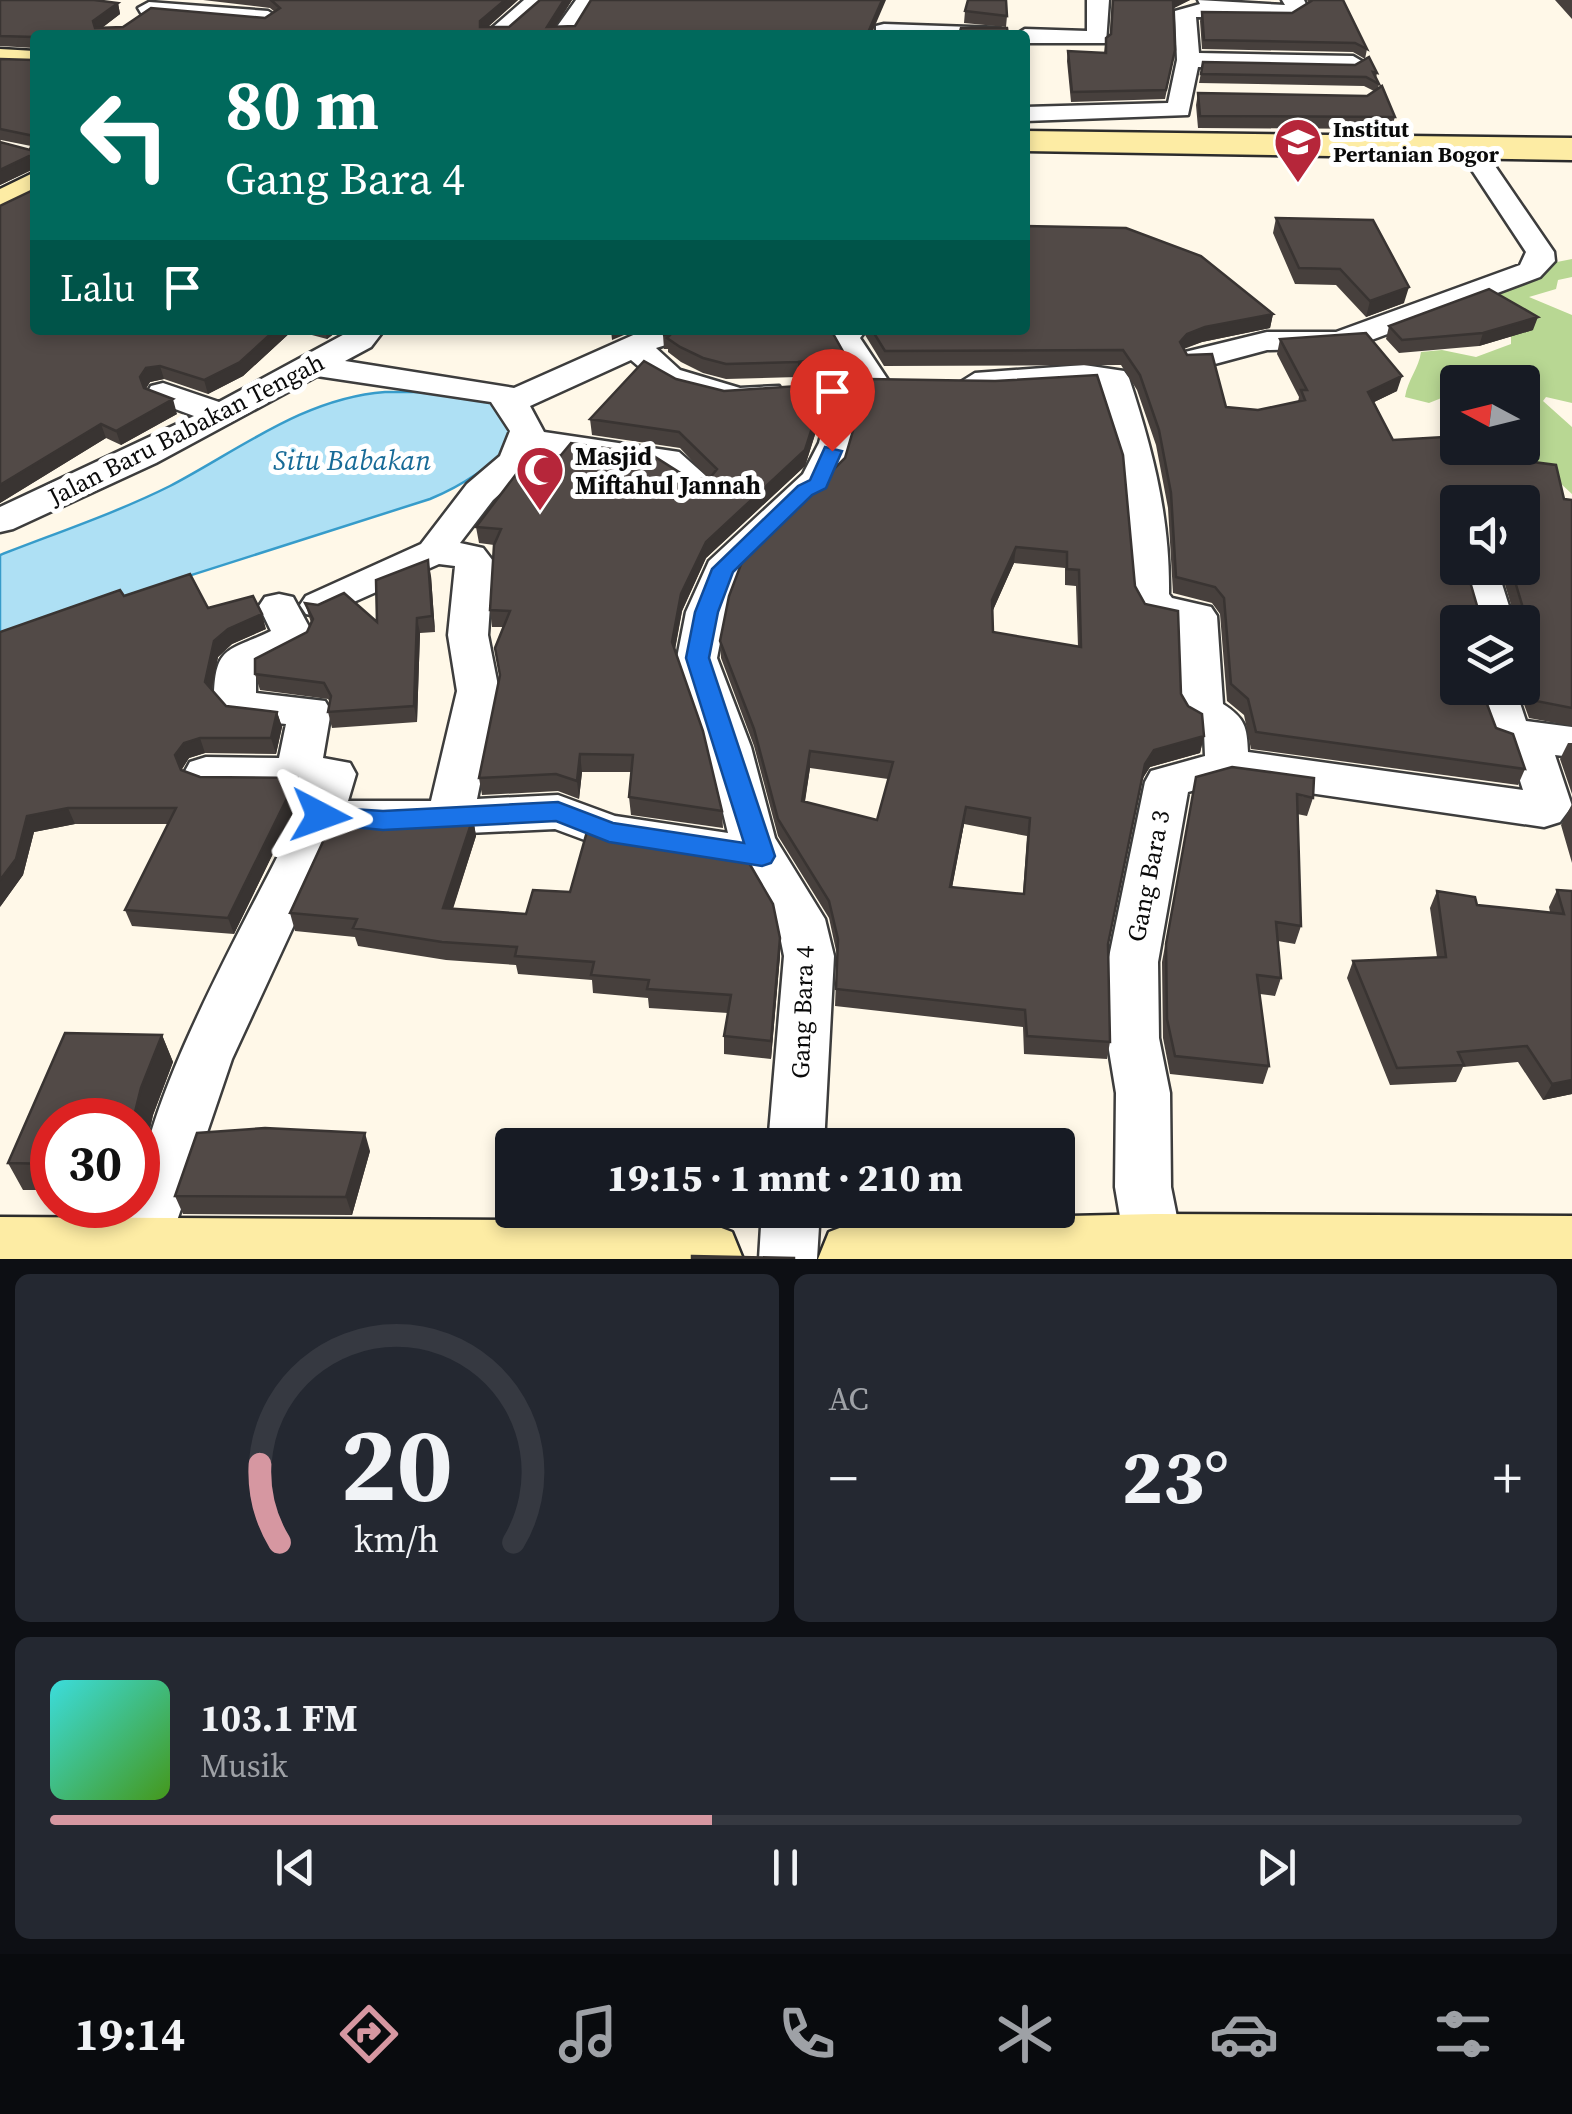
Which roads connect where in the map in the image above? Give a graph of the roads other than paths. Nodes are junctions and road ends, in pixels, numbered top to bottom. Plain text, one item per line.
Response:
1 (538, 0) edge
2 (587, 0) edge
3 (1098, 0) edge
4 (1293, 0) edge
5 (891, 4) dead end
6 (153, 5) edge
7 (1211, 5) edge
8 (123, 14) dead end
9 (279, 19) edge
10 (500, 30) edge
11 (566, 30) edge
12 (885, 30) edge
13 (1030, 36) edge
14 (0, 58) edge
15 (30, 60) edge
16 (1188, 60) junction
17 (1353, 63) edge
18 (1030, 114) edge
19 (1030, 141) edge
20 (1472, 148) junction
21 (1572, 149) edge
22 (30, 186) edge
23 (0, 206) edge
24 (1554, 254) edge
25 (364, 335) edge
26 (667, 335) edge
27 (847, 335) edge
28 (635, 346) junction
29 (1196, 358) edge
30 (313, 366) junction
31 (864, 384) junction
32 (163, 392) edge
33 (512, 402) junction
34 (221, 414) junction
35 (527, 440) junction
36 (696, 483) edge
37 (0, 520) edge
38 (434, 552) junction
39 (1499, 705) edge
40 (1527, 736) junction
41 (1572, 742) edge
42 (1226, 765) junction
43 (206, 773) edge
44 (309, 795) junction
45 (450, 817) junction
46 (762, 856) junction
47 (797, 1128) edge
48 (790, 1228) edge
49 (138, 1252) junction
50 (1154, 1252) junction
51 (1572, 1254) edge
52 (0, 1255) edge
53 (703, 1259) edge
54 (788, 1259) edge
55 (858, 1259) edge

1 - 10 street
2 - 11 street
3 - 13 street
4 - 7 street
5 - 12 street
6 - 8 street
6 - 9 street
7 - 16 street
14 - 15 street
16 - 17 street
16 - 18 street
19 - 20 street
20 - 21 street
20 - 24 street
22 - 23 street
24 - 29 street
25 - 30 street, Jalan Baru Babakan Tengah
26 - 28 street
27 - 31 street
28 - 31 street
28 - 33 street
30 - 33 street
30 - 34 street, Jalan Baru Babakan Tengah
31 - 42 street
31 - 46 street, Gang Bara 4
32 - 34 street
33 - 35 street
34 - 37 street, Jalan Baru Babakan Tengah
35 - 36 street
35 - 38 street
38 - 44 street
38 - 45 street
39 - 40 street
40 - 41 street
40 - 42 street
42 - 50 street, Gang Bara 3
43 - 44 street
44 - 45 street
44 - 49 street
45 - 46 street
46 - 47 street, Gang Bara 4
48 - 54 street
49 - 52 street
49 - 53 street
50 - 51 street
50 - 55 street

